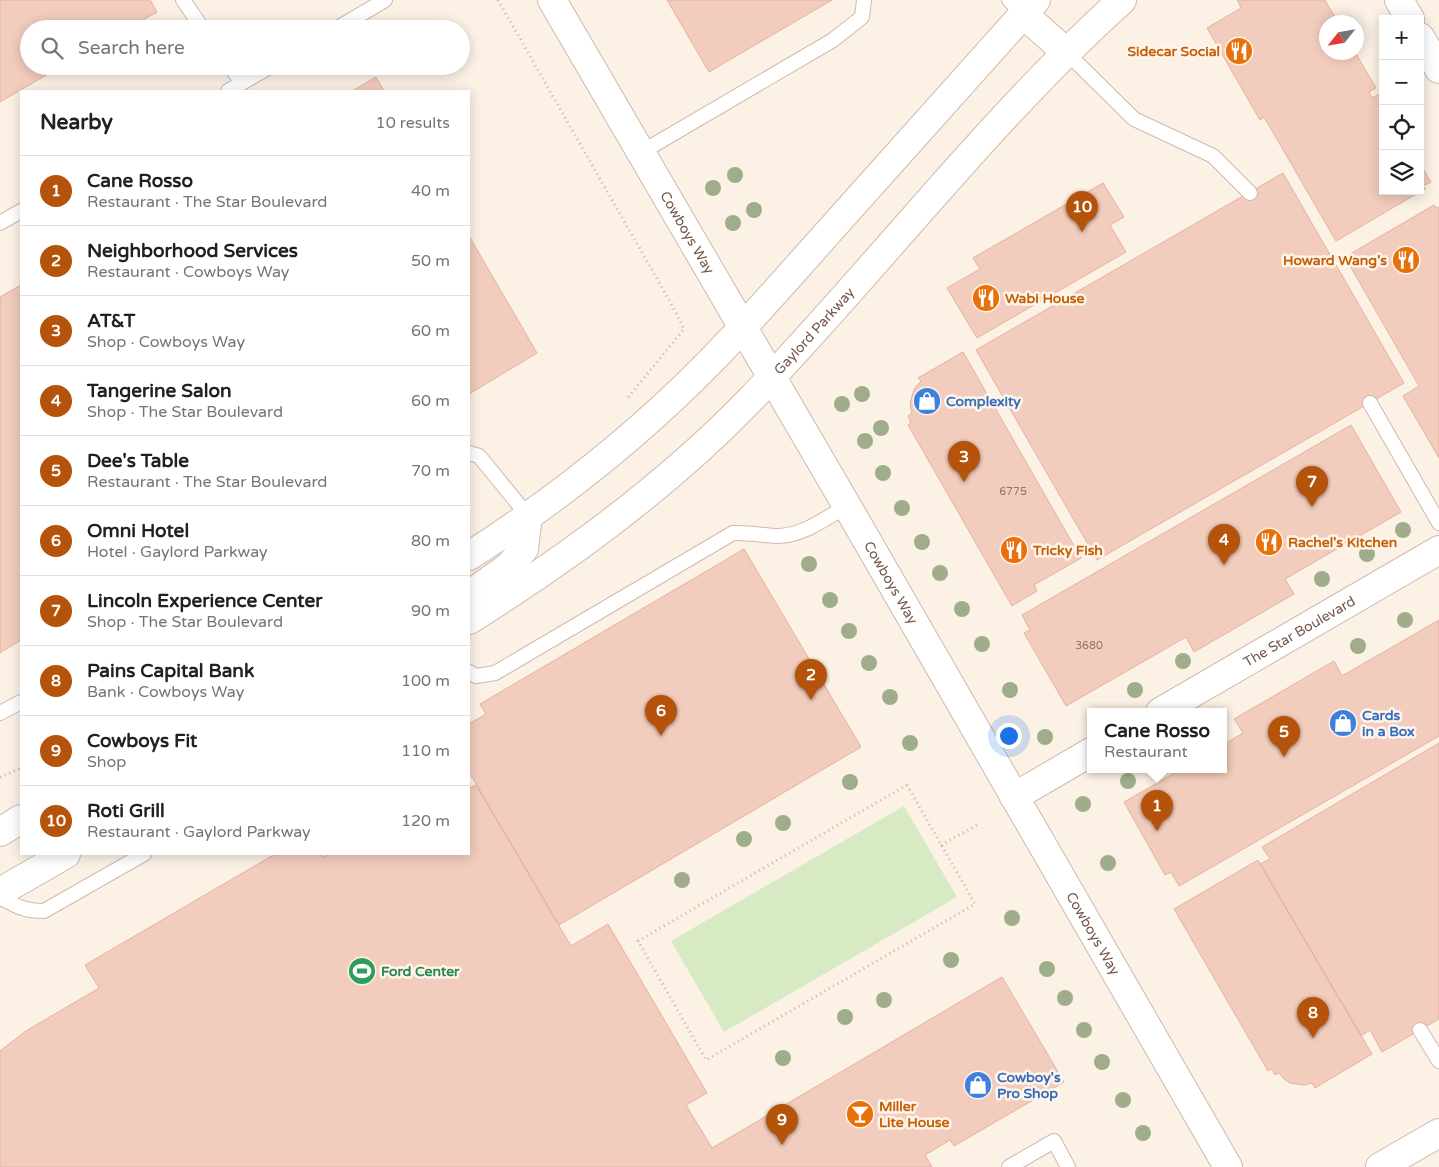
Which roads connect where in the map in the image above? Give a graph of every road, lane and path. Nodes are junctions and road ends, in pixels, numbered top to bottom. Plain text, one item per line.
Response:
1 (183, 0) edge
2 (385, 0) edge
3 (498, 0) edge
4 (552, 0) edge
5 (864, 0) edge
6 (1122, 0) edge
7 (1399, 0) edge
8 (1023, 5) edge
9 (1408, 15) edge
10 (197, 20) edge
11 (351, 20) edge
12 (1424, 44) edge
13 (1066, 52) junction
14 (1439, 69) edge
15 (236, 75) edge
16 (256, 75) edge
17 (242, 83) junction
18 (230, 90) edge
19 (640, 153) junction
20 (1250, 193) dead end
21 (20, 212) edge
22 (0, 224) edge
23 (742, 328) junction
24 (771, 377) junction
25 (1370, 403) dead end
26 (621, 404) dead end
27 (470, 453) edge
28 (847, 506) junction
29 (528, 516) junction
30 (1439, 523) edge
31 (1439, 550) edge
32 (470, 555) edge
33 (470, 594) edge
34 (470, 619) edge
35 (470, 673) edge
36 (20, 703) edge
37 (1167, 708) edge
38 (0, 713) edge
39 (1087, 754) edge
40 (20, 768) edge
41 (0, 778) edge
42 (1014, 797) junction
43 (20, 821) edge
44 (979, 824) dead end
45 (0, 832) edge
46 (942, 845) junction
47 (64, 855) edge
48 (142, 855) edge
49 (0, 892) edge
50 (0, 897) edge
51 (1420, 1030) dead end
52 (1439, 1061) edge
53 (1439, 1133) edge
54 (1009, 1167) edge
55 (1068, 1167) edge
56 (1228, 1167) edge
57 (1380, 1167) edge

1 - 10 lane
2 - 11 lane
3 - 26 path
4 - 19 street, Cowboys Way
5 - 19 lane
6 - 13 street, Gaylord Parkway
7 - 9 street
8 - 13 street
8 - 23 street
12 - 14 street
13 - 20 lane
13 - 24 street, Gaylord Parkway
15 - 17 lane
16 - 17 lane
17 - 18 lane
19 - 23 street, Cowboys Way
21 - 22 lane
23 - 24 street, Cowboys Way
23 - 29 street
24 - 28 street, Cowboys Way
24 - 34 street, Gaylord Parkway
25 - 30 lane
27 - 29 lane
28 - 35 lane
28 - 42 street, Cowboys Way
29 - 32 street
29 - 33 street
31 - 37 street, The Star Boulevard
36 - 38 lane
39 - 42 street
40 - 41 path
42 - 56 street, Cowboys Way
43 - 45 street
44 - 46 path
46 - 46 path
47 - 49 street
48 - 50 lane
51 - 52 lane
53 - 57 street
54 - 55 lane

